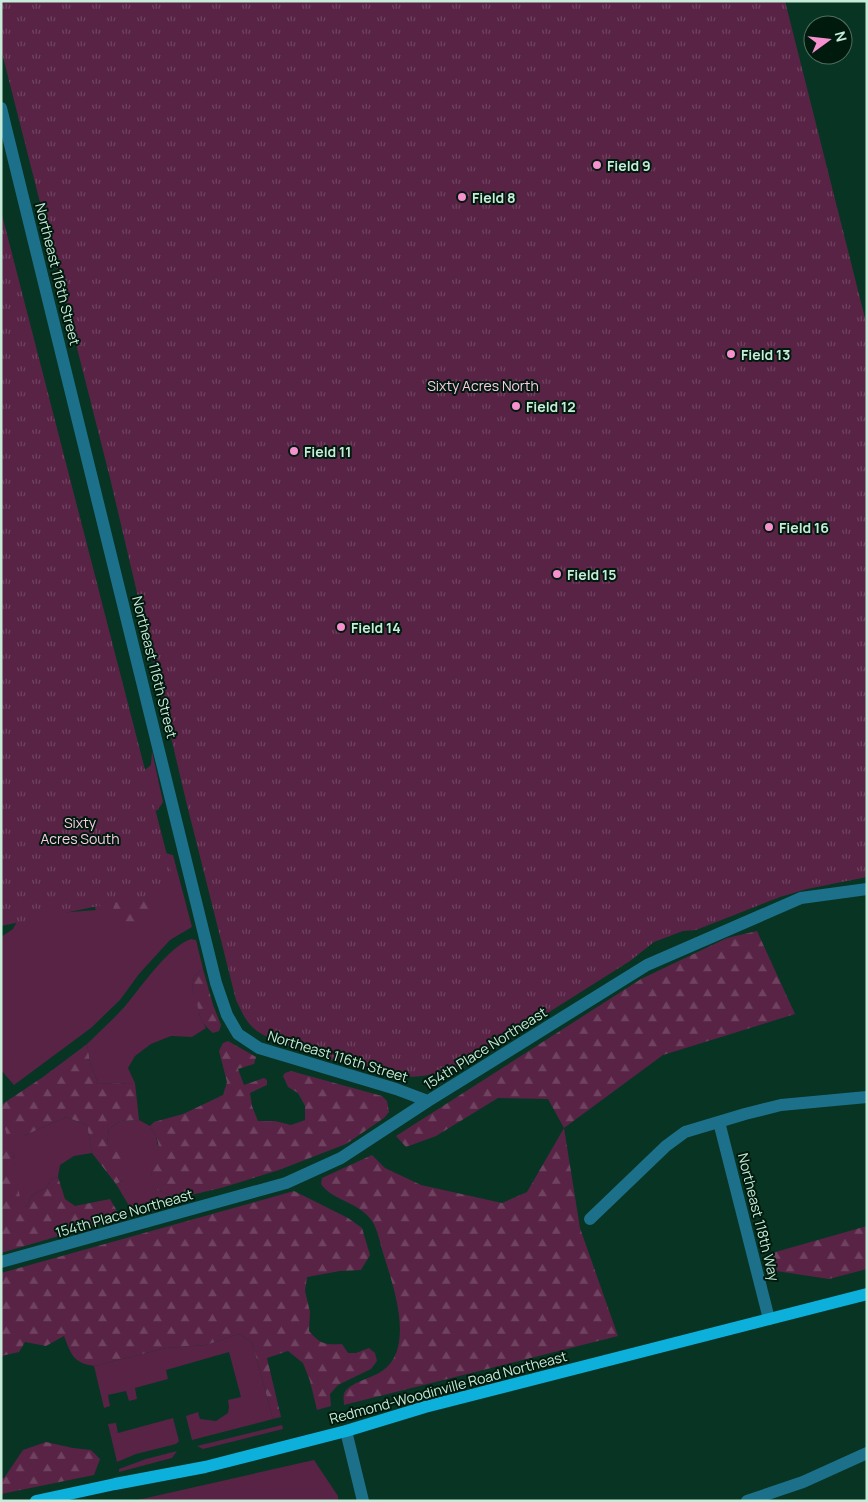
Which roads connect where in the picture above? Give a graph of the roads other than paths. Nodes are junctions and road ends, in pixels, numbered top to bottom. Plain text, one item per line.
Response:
1 (1, 108) edge
2 (867, 889) edge
3 (867, 1096) edge
4 (428, 1101) junction
5 (719, 1122) junction
6 (590, 1218) dead end
7 (1, 1262) edge
8 (867, 1294) edge
9 (769, 1319) junction
10 (346, 1430) junction
11 (867, 1453) edge
12 (36, 1501) edge
13 (362, 1501) edge
14 (747, 1501) edge

1 - 4 street, Northeast 116th Street
2 - 4 street, 154th Place Northeast
3 - 5 street
4 - 7 street, 154th Place Northeast
5 - 6 street
5 - 9 street, Northeast 118th Way
8 - 9 main road, Redmond-Woodinville Road Northeast
9 - 10 main road, Redmond-Woodinville Road Northeast
10 - 12 main road, Redmond-Woodinville Road Northeast
10 - 13 street
11 - 14 street

